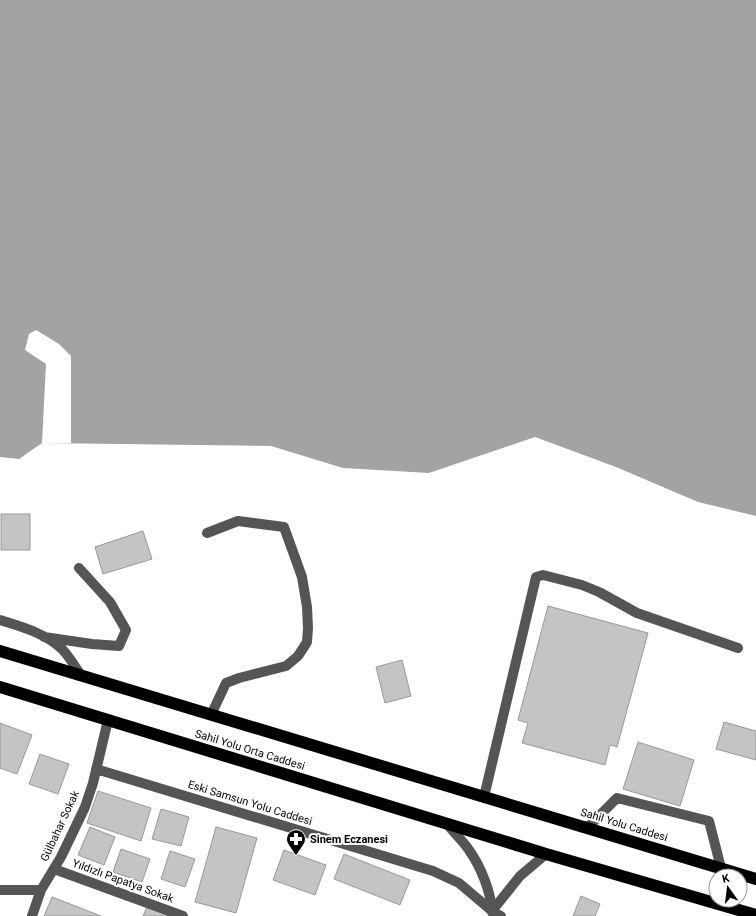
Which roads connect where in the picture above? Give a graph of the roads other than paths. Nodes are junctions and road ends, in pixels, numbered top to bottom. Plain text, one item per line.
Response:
1 (207, 532) dead end
2 (79, 568) dead end
3 (0, 620) edge
4 (44, 637) junction
5 (738, 648) dead end
6 (0, 651) edge
7 (80, 675) junction
8 (0, 687) edge
9 (211, 714) junction
10 (108, 720) junction
11 (96, 769) junction
12 (484, 797) junction
13 (447, 824) junction
14 (587, 828) junction
15 (546, 854) junction
16 (721, 868) joint
17 (54, 869) junction
18 (0, 890) edge
19 (41, 890) junction
20 (495, 914) edge
21 (756, 914) edge
22 (32, 916) edge
23 (183, 916) edge

1 - 9 street
2 - 4 street
3 - 4 street
4 - 7 street
5 - 12 street
6 - 7 highway, Sahil Yolu Orta Caddesi
7 - 9 highway, Sahil Yolu Orta Caddesi
8 - 10 highway, Sahil Yolu Orta Caddesi
9 - 12 highway, Sahil Yolu Orta Caddesi
10 - 11 street, Gülbahar Sokak
10 - 13 highway, Sahil Yolu Orta Caddesi
11 - 17 street, Gülbahar Sokak
11 - 20 street, Eski Samsun Yolu Caddesi
12 - 14 highway, Sahil Yolu Caddesi
13 - 15 highway, Sahil Yolu Orta Caddesi
13 - 20 street
14 - 16 highway, Sahil Yolu Caddesi
14 - 16 street
15 - 20 street
15 - 21 highway
17 - 19 street, Gülbahar Sokak
17 - 23 street, Yıldızlı Papatya Sokak
18 - 19 street
19 - 22 street, Gülbahar Sokak

